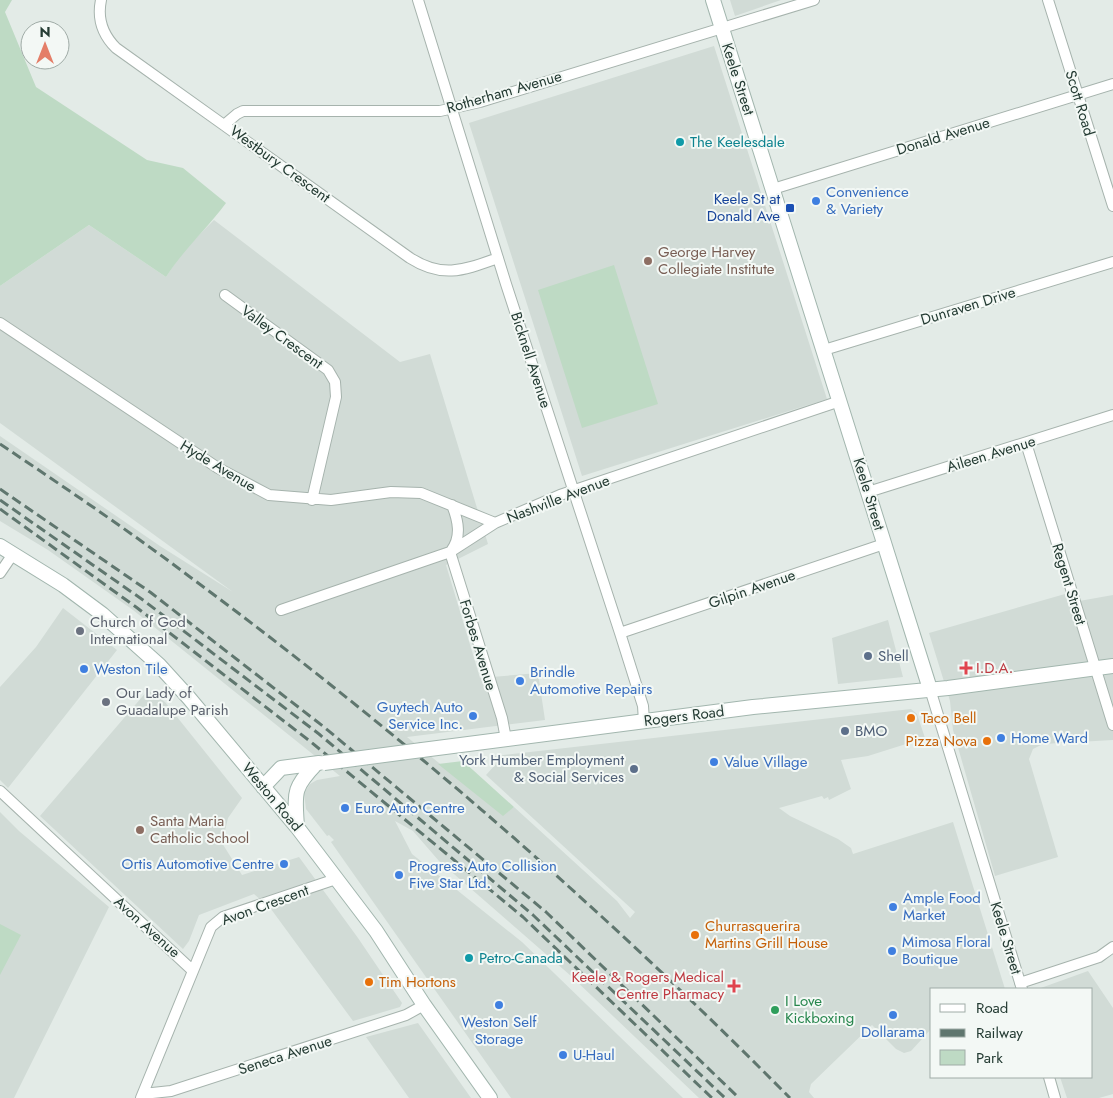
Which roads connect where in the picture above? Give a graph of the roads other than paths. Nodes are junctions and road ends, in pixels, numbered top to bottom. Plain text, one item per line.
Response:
1 (102, 0) edge
2 (418, 0) edge
3 (714, 0) edge
4 (814, 0) edge
5 (1048, 0) edge
6 (722, 27) junction
7 (1113, 84) edge
8 (1078, 95) junction
9 (452, 108) junction
10 (224, 125) junction
11 (773, 189) junction
12 (1113, 206) edge
13 (498, 258) junction
14 (1113, 262) edge
15 (226, 295) dead end
16 (0, 323) edge
17 (824, 350) junction
18 (840, 401) junction
19 (1113, 415) edge
20 (1026, 443) junction
21 (574, 491) junction
22 (868, 492) junction
23 (312, 500) junction
24 (452, 505) junction
25 (495, 523) junction
26 (884, 544) junction
27 (0, 546) edge
28 (450, 552) junction
29 (13, 554) junction
30 (0, 573) edge
31 (281, 610) dead end
32 (620, 633) junction
33 (1113, 666) edge
34 (1095, 668) junction
35 (930, 689) junction
36 (644, 721) junction
37 (1113, 725) edge
38 (506, 739) junction
39 (320, 763) junction
40 (263, 787) junction
41 (0, 791) edge
42 (298, 827) junction
43 (336, 879) junction
44 (1113, 947) edge
45 (192, 970) junction
46 (1021, 986) edge
47 (424, 1005) junction
48 (1049, 1078) edge
49 (142, 1096) edge
50 (490, 1098) edge
51 (1055, 1098) edge

1 - 10 street, Westbury Crescent
2 - 9 street, Bicknell Avenue
3 - 6 main road, Keele Street
4 - 6 street, Rotherham Avenue
5 - 8 street, Scott Road
6 - 9 street, Rotherham Avenue
6 - 11 main road, Keele Street
7 - 8 street, Donald Avenue
8 - 11 street, Donald Avenue
8 - 12 street, Scott Road
9 - 10 street, Rotherham Avenue
9 - 13 street, Bicknell Avenue
10 - 13 street, Westbury Crescent
11 - 17 main road, Keele Street
13 - 21 street, Bicknell Avenue
14 - 17 street, Dunraven Drive
15 - 23 street, Valley Crescent
16 - 23 street, Hyde Avenue
17 - 18 main road, Keele Street
18 - 21 street, Nashville Avenue
18 - 22 main road, Keele Street
19 - 20 street, Aileen Avenue
20 - 22 street, Aileen Avenue
20 - 34 street, Regent Street
21 - 25 street, Nashville Avenue
21 - 32 street, Bicknell Avenue
22 - 26 main road, Keele Street
23 - 24 street, Hyde Avenue
24 - 25 street, Hyde Avenue
24 - 28 street
25 - 28 street, Nashville Avenue
26 - 32 street, Gilpin Avenue
26 - 35 main road, Keele Street
27 - 29 main road, Weston Road
28 - 31 street, Nashville Avenue
28 - 38 street, Forbes Avenue
29 - 30 street
29 - 40 main road, Weston Road
32 - 36 street, Bicknell Avenue
33 - 34 main road, Rogers Road
34 - 35 main road, Rogers Road
34 - 37 street, Regent Street
35 - 36 main road, Rogers Road
35 - 46 street, Keele Street
36 - 38 main road, Rogers Road
38 - 39 main road, Rogers Road, bridge
39 - 40 main road, Rogers Road
39 - 42 main road
40 - 42 main road, Weston Road
41 - 45 street, Avon Avenue
42 - 43 main road, Weston Road
43 - 45 street, Avon Crescent
43 - 47 main road, Weston Road
44 - 46 street
45 - 49 street, Avon Avenue
47 - 49 street, Seneca Avenue
47 - 50 main road, Weston Road
48 - 51 street

